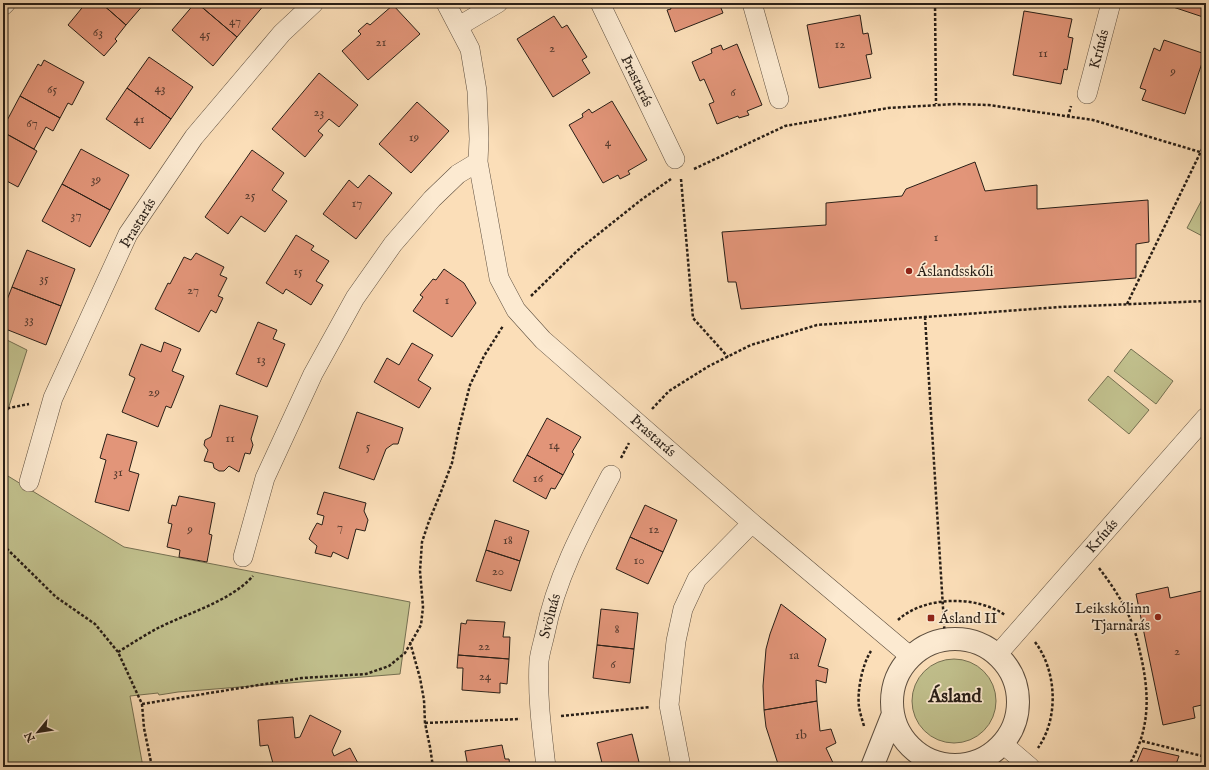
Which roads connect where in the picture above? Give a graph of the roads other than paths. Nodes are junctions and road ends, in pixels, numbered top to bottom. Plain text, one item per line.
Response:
1 (6, 3) edge
2 (314, 3) edge
3 (446, 3) edge
4 (498, 3) edge
5 (600, 3) edge
6 (752, 3) edge
7 (1111, 3) edge
8 (3, 6) edge
9 (459, 26) junction
10 (1087, 94) dead end
11 (779, 99) dead end
12 (675, 159) dead end
13 (478, 162) junction
14 (1206, 417) edge
15 (611, 475) road end
16 (29, 482) dead end
17 (752, 523) junction
18 (242, 557) road end
19 (997, 655) junction
20 (911, 657) junction
21 (894, 714) junction
22 (1003, 744) junction
23 (925, 763) edge
24 (1028, 766) edge
25 (546, 767) edge
26 (680, 767) edge
27 (872, 767) edge

1 - 8 street
2 - 16 street, Þrastarás
3 - 9 street, Þrastarás
4 - 9 street
5 - 12 street, Þrastarás
6 - 11 street
7 - 10 street, Kríuás
9 - 13 street, Þrastarás
13 - 17 street, Þrastarás
13 - 18 street
14 - 19 street, Kríuás
15 - 25 street, Svöluás
17 - 20 street, Þrastarás
17 - 26 street
19 - 20 street
19 - 22 street
20 - 21 street
21 - 23 street
21 - 27 street
22 - 23 street
22 - 24 street

